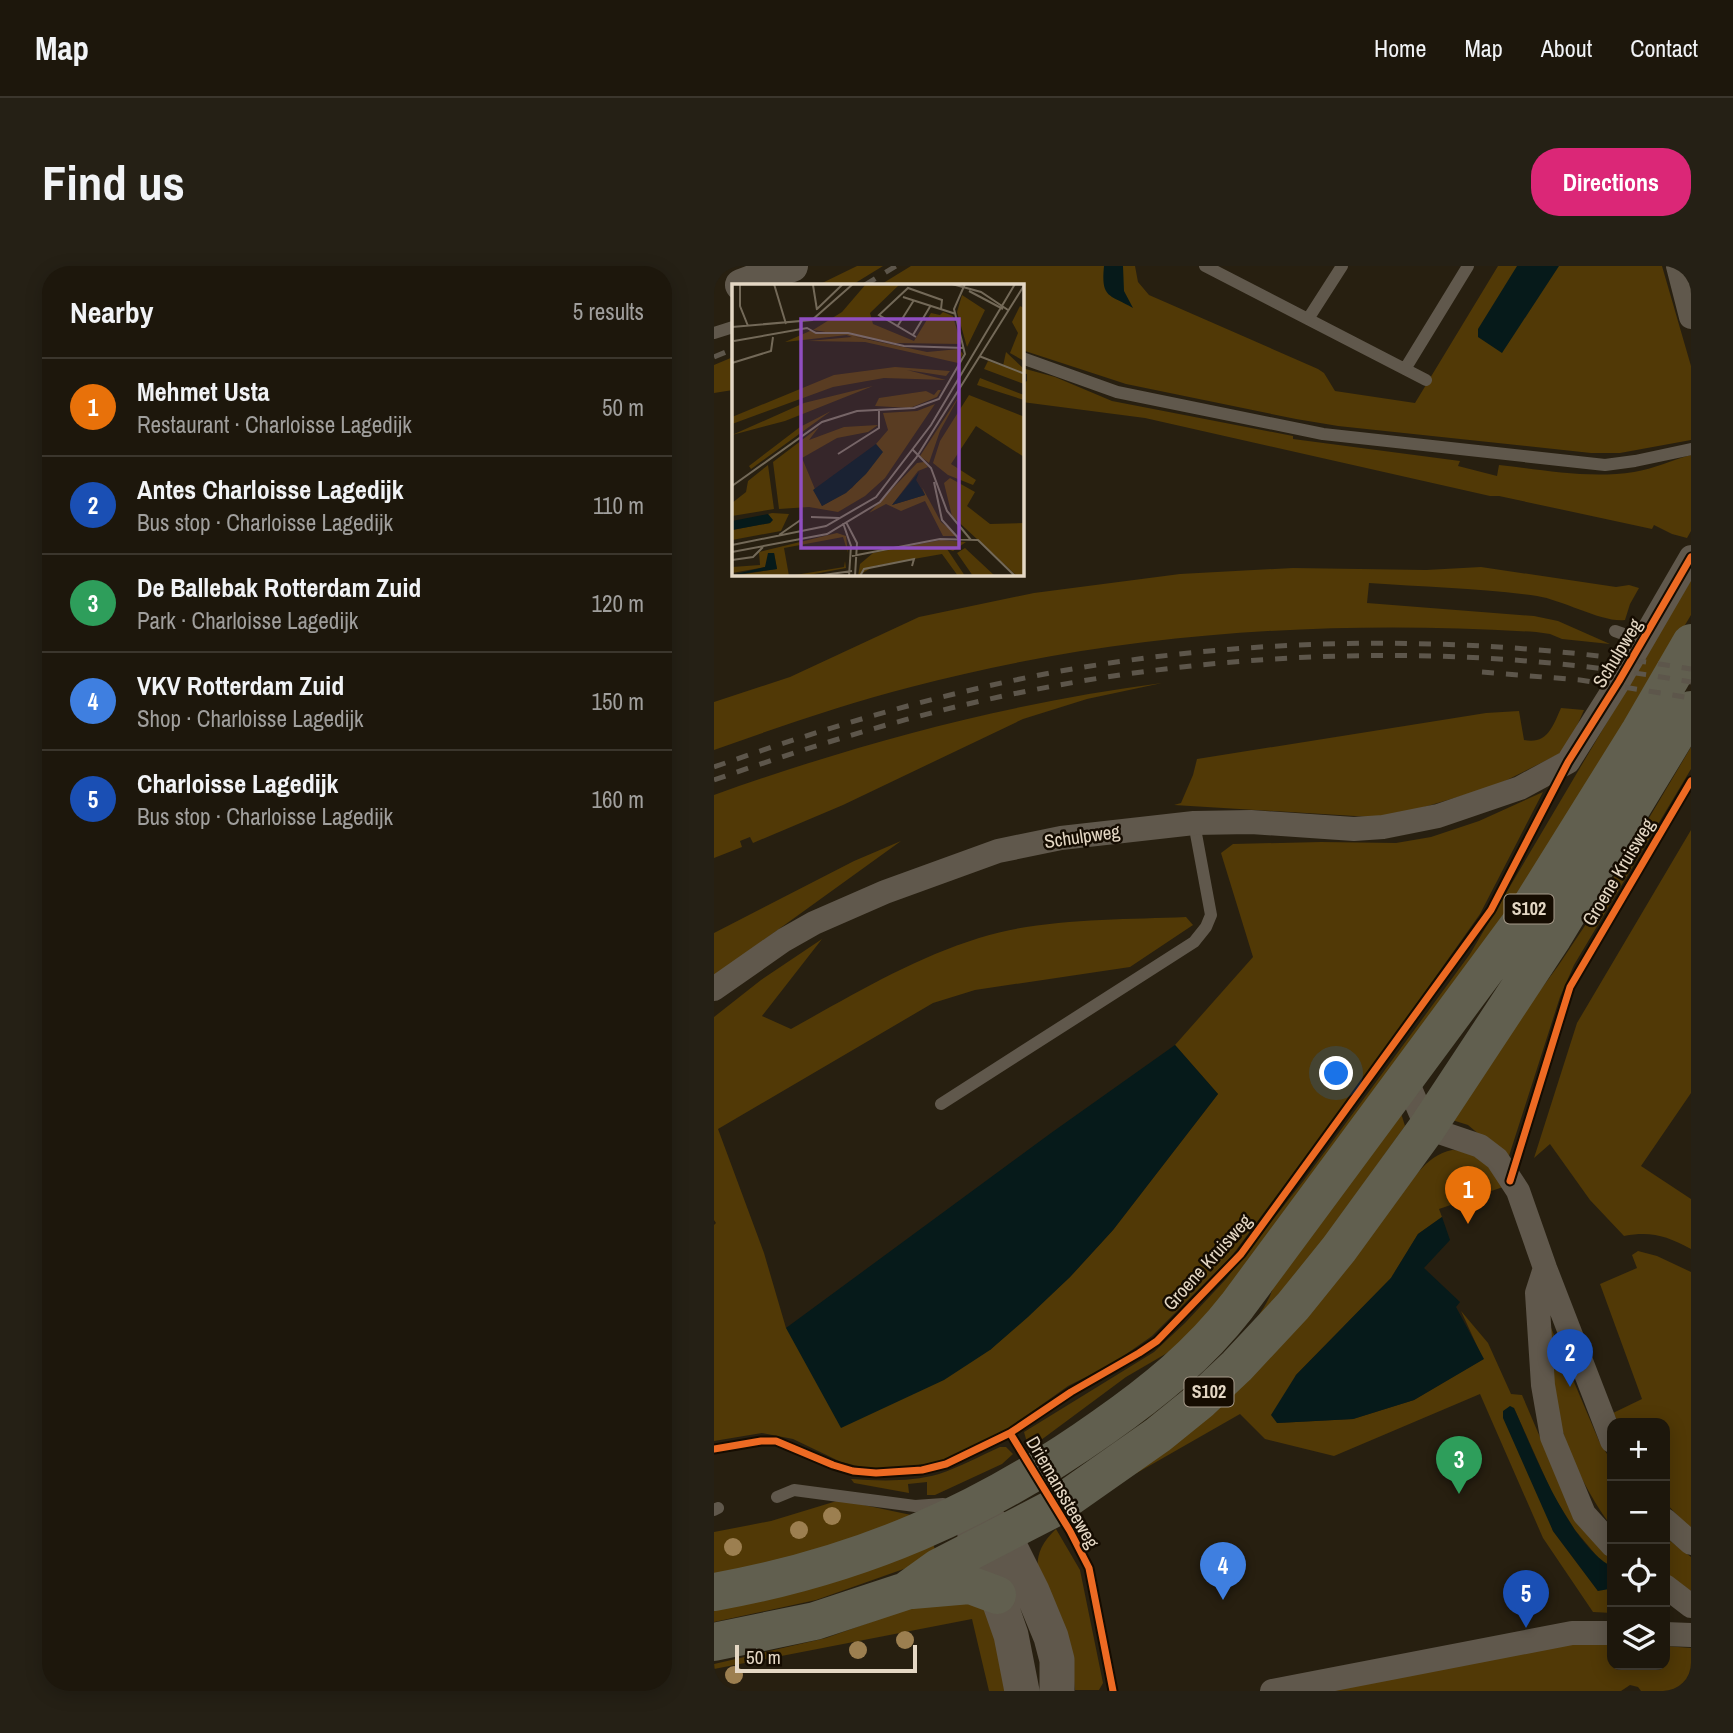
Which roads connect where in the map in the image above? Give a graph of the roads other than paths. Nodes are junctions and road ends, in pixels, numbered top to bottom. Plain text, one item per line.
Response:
1 (792, 266) edge
2 (1205, 266) edge
3 (1342, 266) edge
4 (1468, 266) edge
5 (1678, 266) edge
6 (744, 284) edge
7 (732, 288) edge
8 (714, 294) edge
9 (1691, 317) edge
10 (1308, 319) junction
11 (732, 327) edge
12 (714, 333) edge
13 (1024, 359) edge
14 (1405, 369) junction
15 (1426, 380) dead end
16 (1691, 449) edge
17 (1691, 557) edge
18 (1615, 631) dead end
19 (1643, 641) junction
20 (1691, 643) edge
21 (1691, 710) edge
22 (1194, 823) junction
23 (714, 989) edge
24 (1406, 1079) junction
25 (941, 1104) dead end
26 (1427, 1128) junction
27 (1545, 1268) junction
28 (1607, 1428) edge
29 (777, 1497) dead end
30 (980, 1503) junction
31 (1670, 1524) edge
32 (990, 1542) junction
33 (1691, 1543) edge
34 (1611, 1544) edge
35 (1670, 1590) edge
36 (906, 1591) junction
37 (714, 1592) edge
38 (997, 1595) junction
39 (1691, 1606) edge
40 (1607, 1633) edge
41 (1670, 1634) edge
42 (1691, 1635) edge
43 (714, 1642) edge
44 (1022, 1691) edge
45 (1058, 1691) edge
46 (1272, 1691) edge

1 - 6 street
2 - 10 lane
3 - 10 lane
4 - 14 lane
5 - 9 street
7 - 8 street
10 - 14 lane
11 - 12 lane
13 - 16 lane
14 - 15 lane
17 - 19 street, Schulpweg
18 - 19 lane
19 - 22 street, Schulpweg
20 - 24 main road, S102
21 - 26 main road, Groene Kruisweg / S102
22 - 23 street, Schulpweg
22 - 25 lane
24 - 26 street
24 - 30 main road, S102
26 - 27 street
26 - 32 main road, Groene Kruisweg / S102
27 - 28 street
27 - 34 street
29 - 30 lane
30 - 32 main road
30 - 37 main road, S102
31 - 33 street
32 - 36 main road, Groene Kruisweg
32 - 38 main road
32 - 45 main road
35 - 39 street
36 - 38 main road
36 - 43 main road, Groene Kruisweg
38 - 44 main road
40 - 46 street
41 - 42 street

